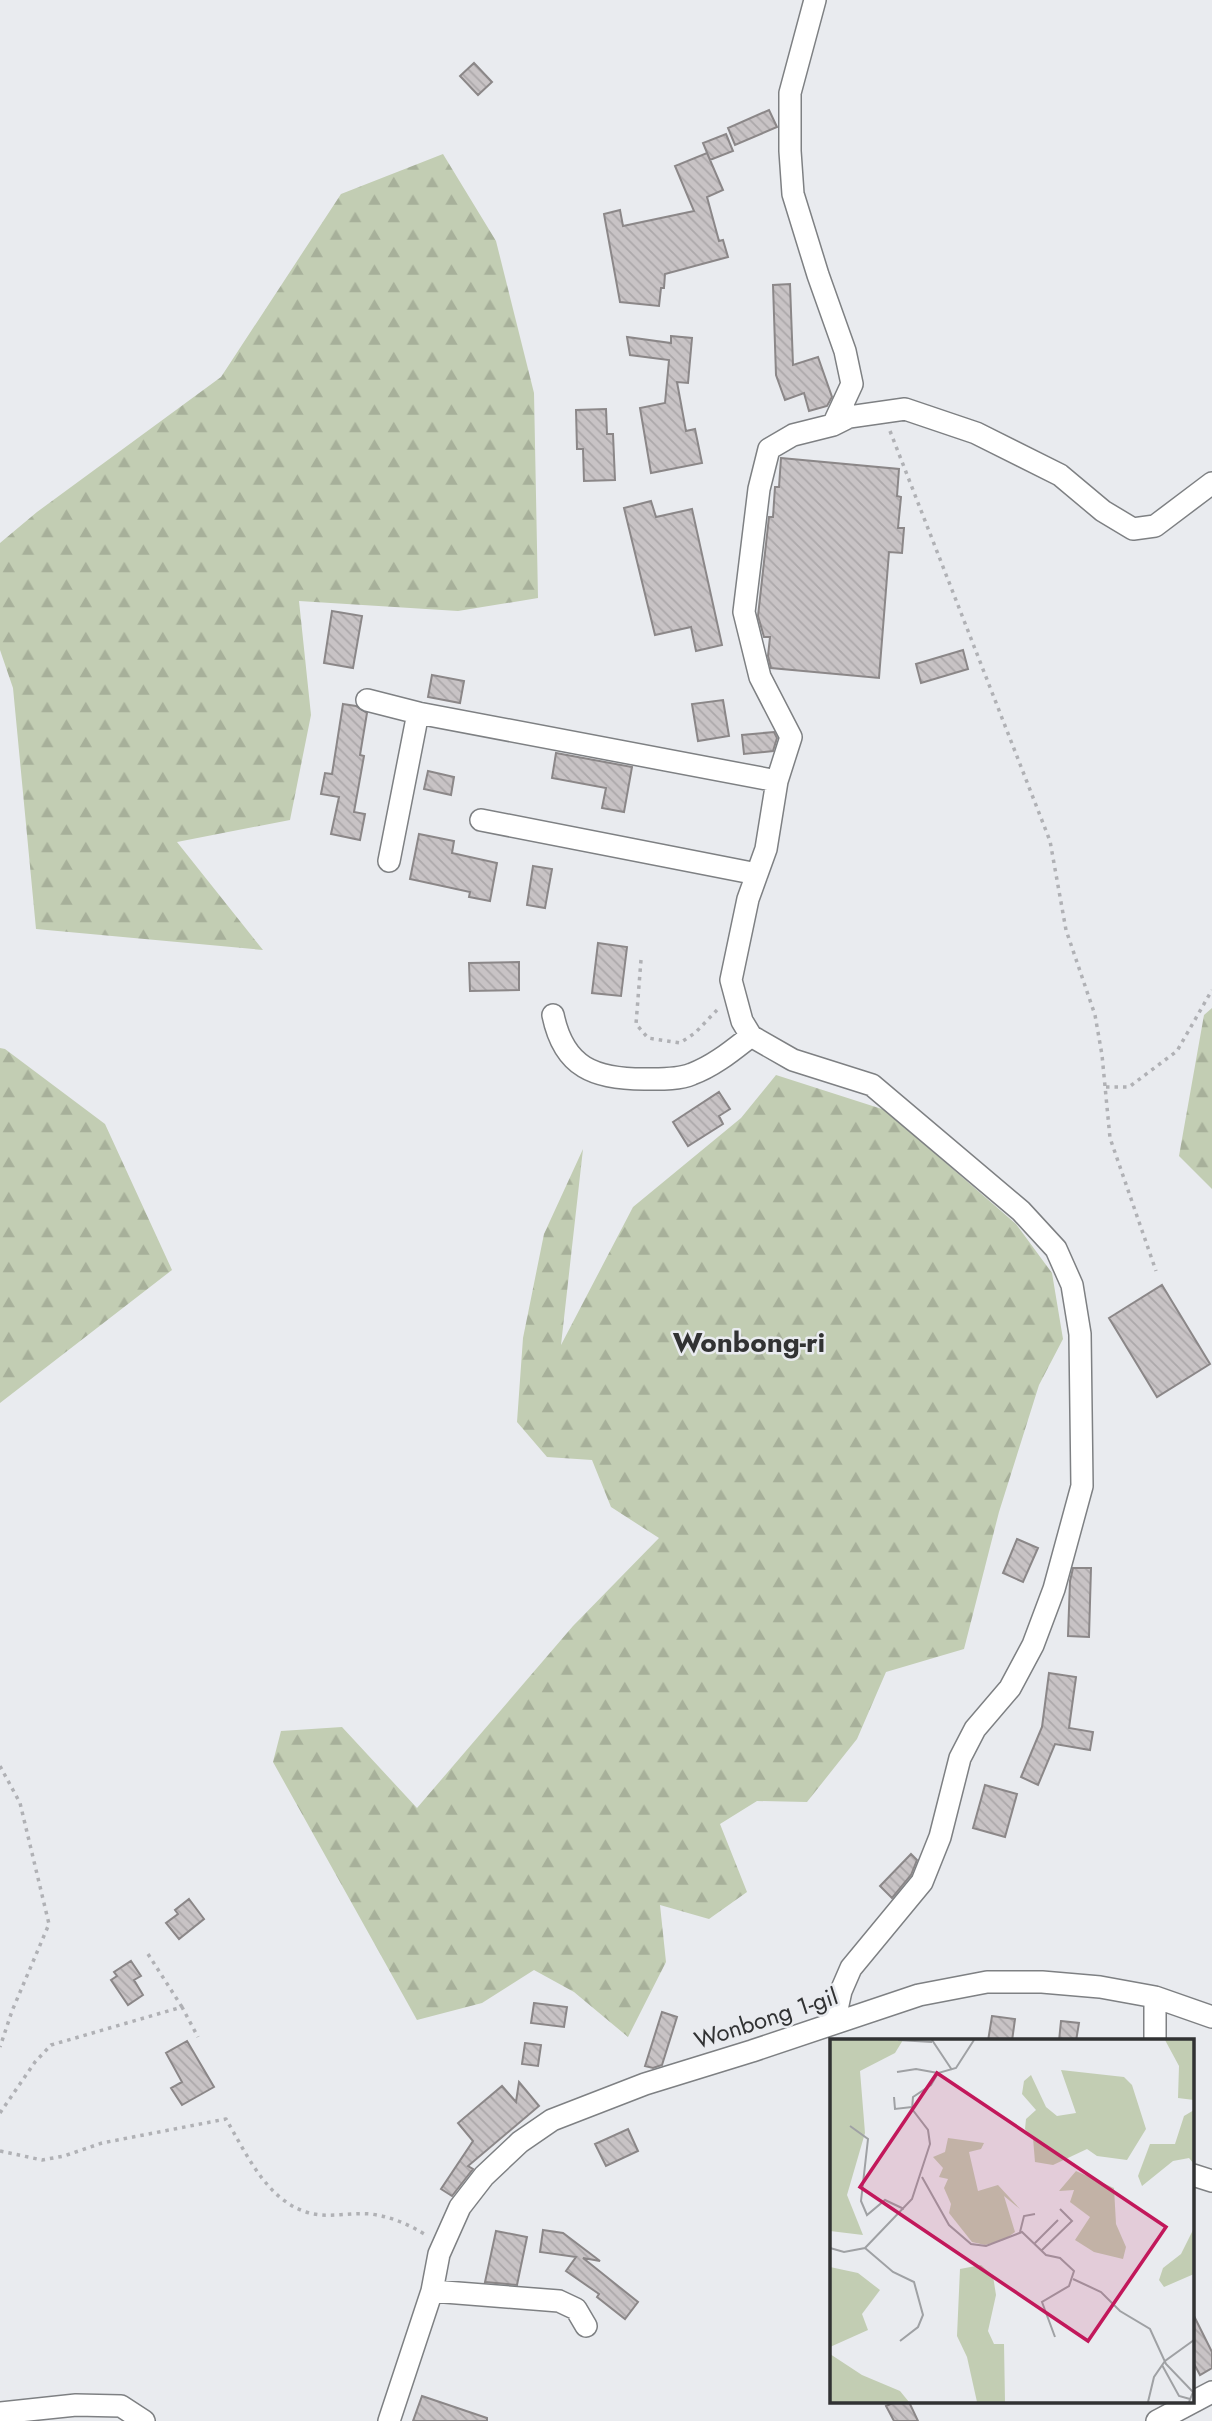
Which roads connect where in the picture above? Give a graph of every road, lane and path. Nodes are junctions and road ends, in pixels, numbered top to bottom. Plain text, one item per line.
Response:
1 (815, 0) edge
2 (883, 412) junction
3 (833, 425) junction
4 (1212, 483) edge
5 (367, 700) dead end
6 (418, 713) junction
7 (777, 781) junction
8 (481, 820) dead end
9 (389, 861) dead end
10 (757, 874) junction
11 (641, 960) dead end
12 (731, 980) junction
13 (1212, 990) edge
14 (553, 1015) dead end
15 (751, 1036) junction
16 (1106, 1087) junction
17 (1156, 1271) dead end
18 (0, 1766) edge
19 (148, 1954) dead end
20 (1154, 1997) junction
21 (182, 2007) junction
22 (1212, 2017) edge
23 (834, 2023) junction
24 (198, 2036) dead end
25 (1155, 2039) edge
26 (0, 2047) edge
27 (0, 2113) edge
28 (0, 2151) edge
29 (1194, 2175) edge
30 (1212, 2181) edge
31 (443, 2245) junction
32 (432, 2291) junction
33 (586, 2326) dead end
34 (1212, 2392) edge
35 (1194, 2401) edge
36 (1189, 2404) edge
37 (0, 2413) edge
38 (144, 2421) edge
39 (389, 2421) edge
40 (1157, 2421) edge

1 - 3 street
2 - 3 street
2 - 4 street
2 - 16 path
3 - 7 street
5 - 6 street
6 - 7 street
6 - 9 street
7 - 10 street
8 - 10 street
10 - 12 street
11 - 12 path
12 - 15 street
13 - 16 path
14 - 15 street
15 - 23 street
16 - 17 path
18 - 26 path
19 - 21 path
20 - 22 street, Wonbong 1-gil
20 - 23 street, Wonbong 1-gil
20 - 25 street
21 - 24 path
21 - 27 path
23 - 31 street, Wonbong 1-gil
28 - 31 path
29 - 30 street
31 - 32 street, Wonbong 1-gil
32 - 33 street
32 - 39 street, Wonbong 1-gil
34 - 35 street
36 - 40 street
37 - 38 street

